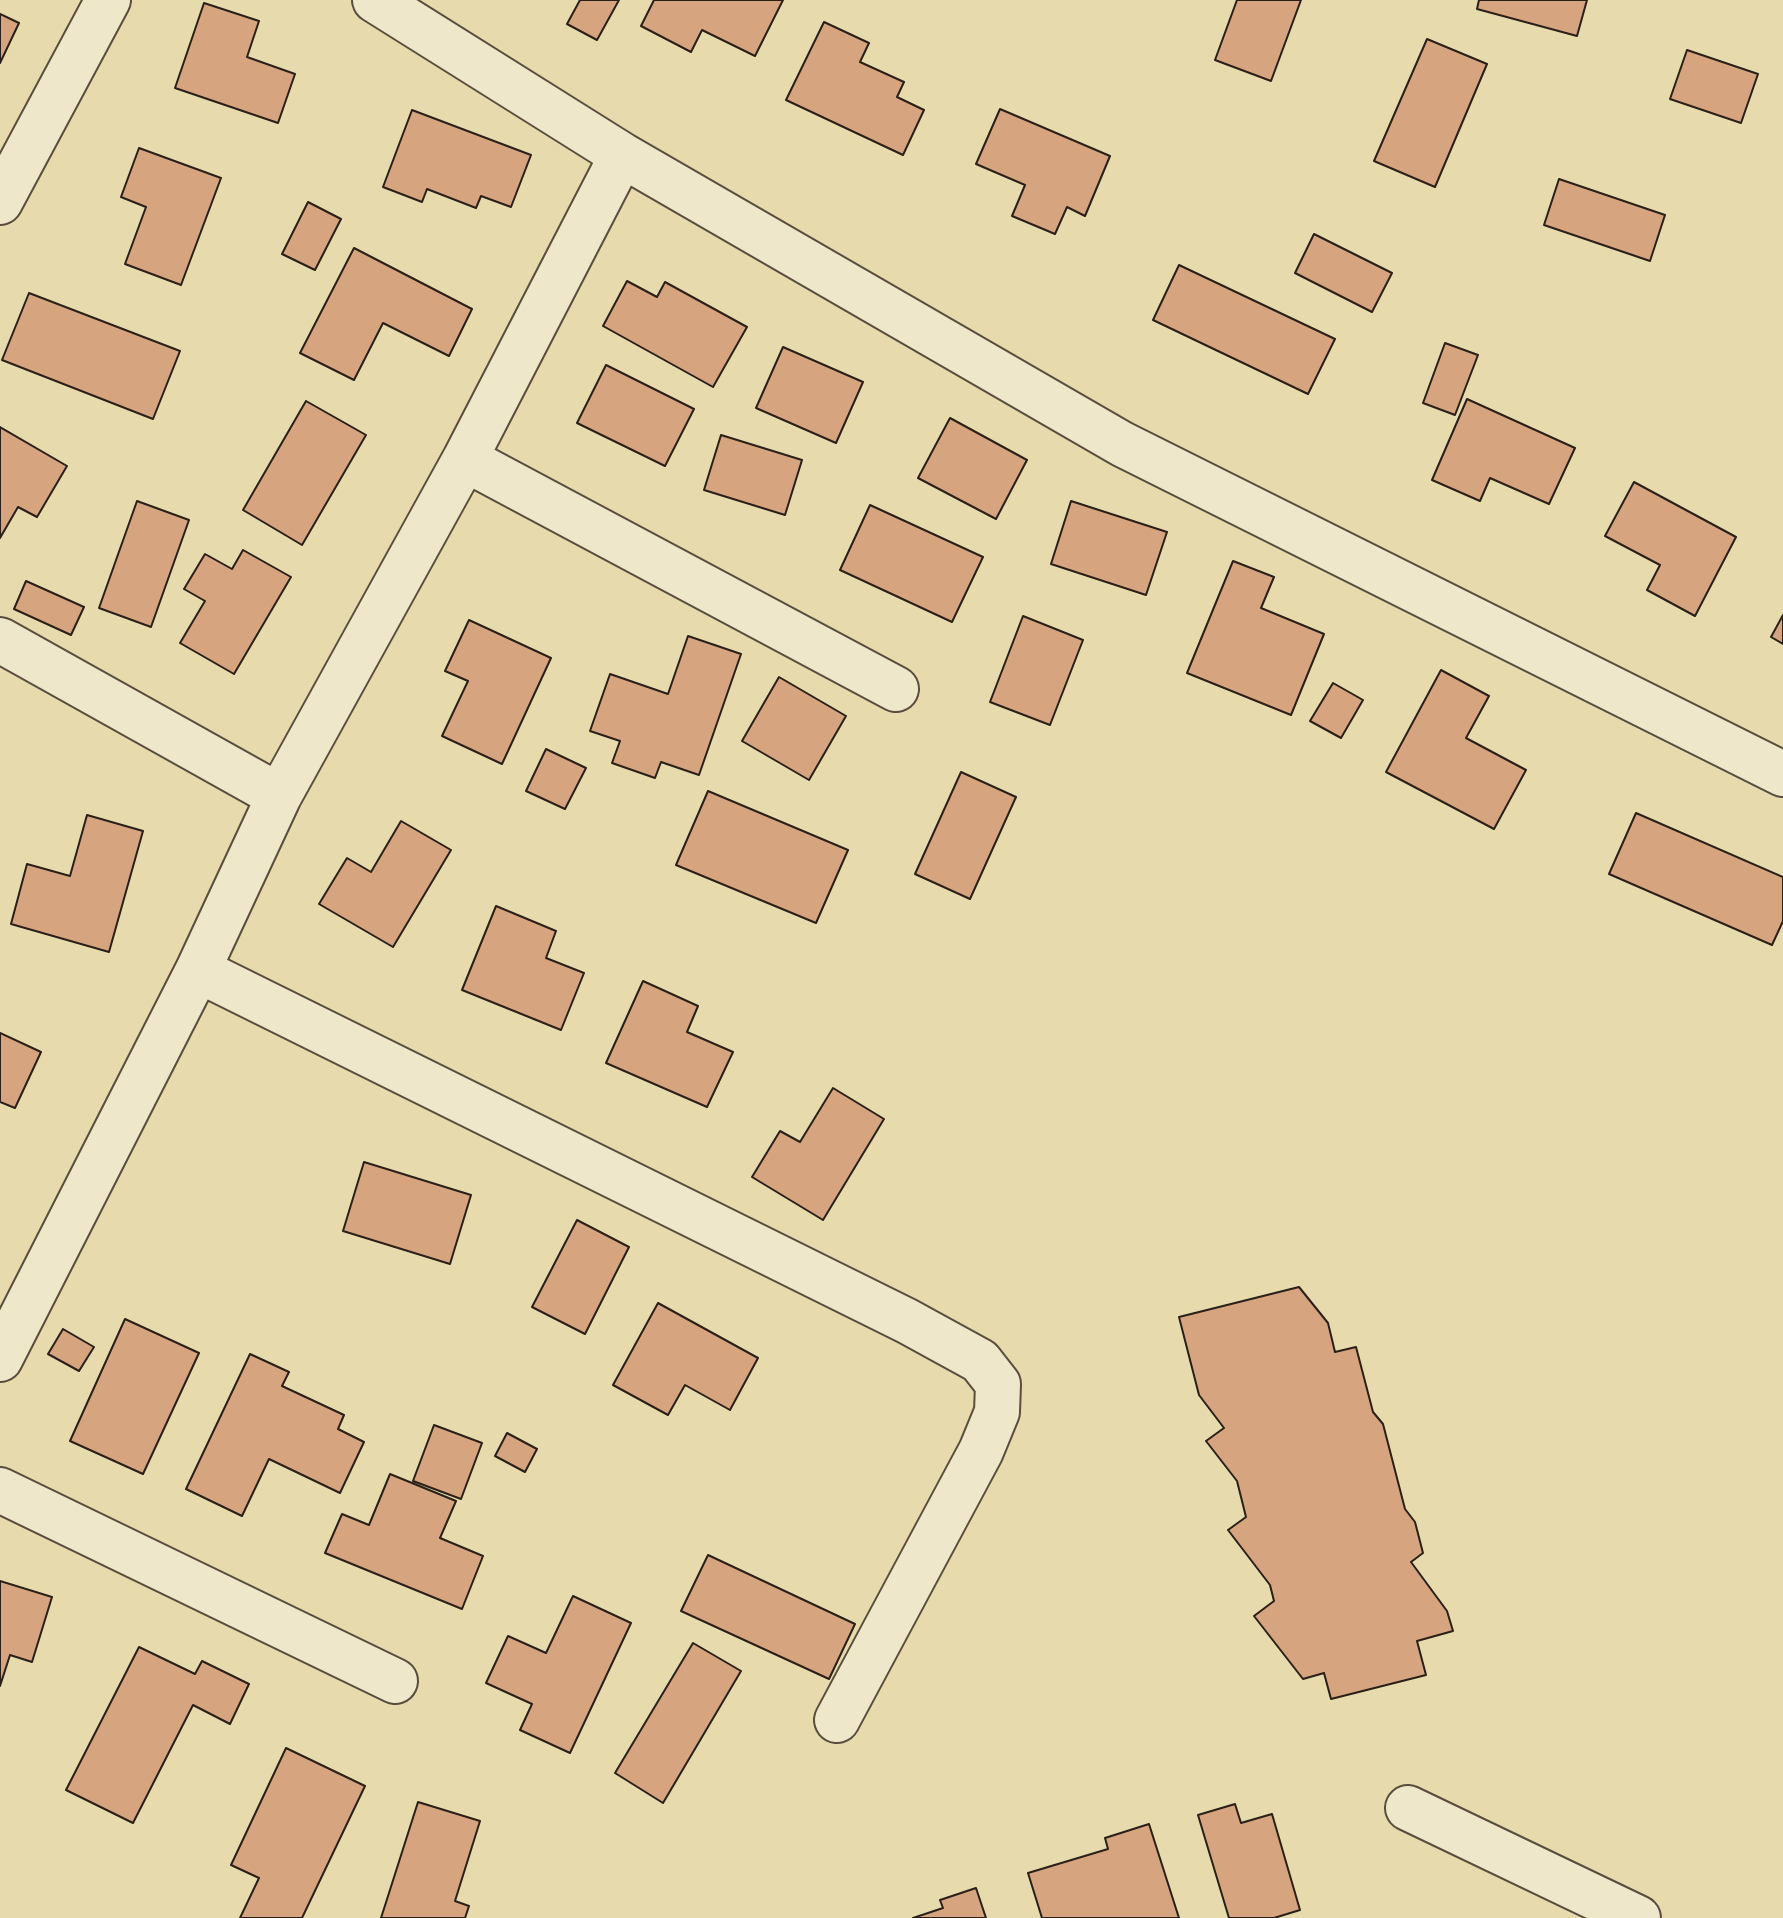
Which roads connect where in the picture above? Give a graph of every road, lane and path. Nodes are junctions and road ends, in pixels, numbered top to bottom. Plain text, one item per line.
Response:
1 (108, 0) edge
2 (389, 4) edge
3 (622, 155) junction
4 (0, 202) edge
5 (465, 459) junction
6 (0, 640) edge
7 (896, 689) dead end
8 (1783, 774) edge
9 (279, 796) junction
10 (198, 970) junction
11 (0, 1359) edge
12 (0, 1490) edge
13 (395, 1681) dead end
14 (837, 1720) dead end
15 (1408, 1808) dead end
16 (1638, 1918) edge

1 - 4 street
2 - 3 street
3 - 5 street
3 - 8 street
5 - 7 street
5 - 9 street
6 - 9 street
9 - 10 street
10 - 11 street
10 - 14 street
12 - 13 street
15 - 16 street

